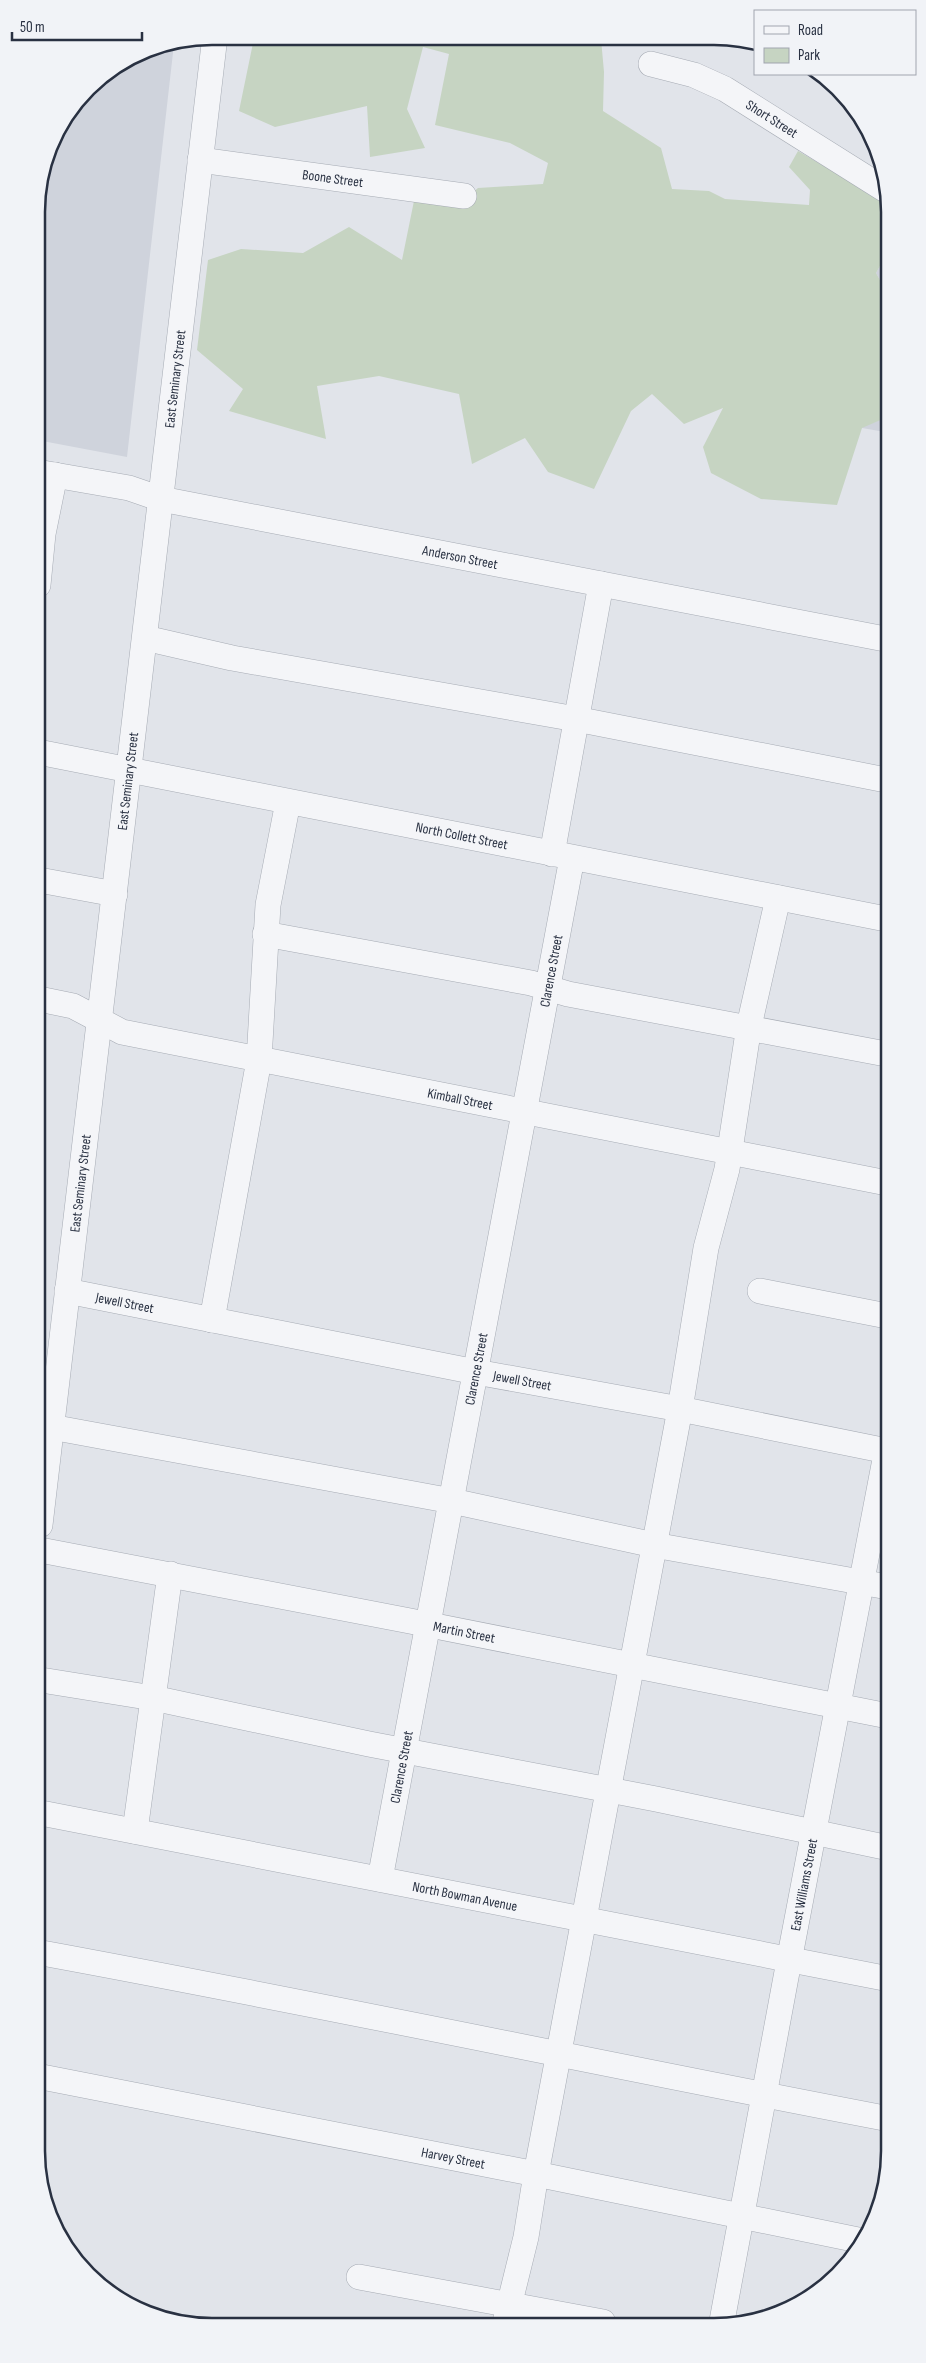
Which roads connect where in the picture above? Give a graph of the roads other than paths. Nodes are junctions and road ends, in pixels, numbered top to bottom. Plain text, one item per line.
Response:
1 (214, 45) edge
2 (651, 64) dead end
3 (200, 160) junction
4 (879, 186) edge
5 (464, 196) dead end
6 (46, 474) edge
7 (45, 494) edge
8 (161, 498) junction
9 (601, 584) junction
10 (145, 638) junction
11 (881, 638) edge
12 (576, 719) junction
13 (45, 753) edge
14 (129, 770) junction
15 (881, 779) edge
16 (288, 802) junction
17 (562, 856) junction
18 (45, 881) edge
19 (115, 894) junction
20 (778, 898) junction
21 (881, 918) edge
22 (265, 934) junction
23 (547, 986) junction
24 (45, 1000) edge
25 (100, 1020) junction
26 (749, 1026) junction
27 (881, 1053) edge
28 (259, 1060) junction
29 (524, 1113) junction
30 (730, 1152) junction
31 (881, 1182) edge
32 (67, 1291) junction
33 (760, 1291) dead end
34 (881, 1315) edge
35 (212, 1320) junction
36 (476, 1372) junction
37 (680, 1409) junction
38 (51, 1426) junction
39 (881, 1449) edge
40 (881, 1480) edge
41 (45, 1481) edge
42 (452, 1501) junction
43 (654, 1545) junction
44 (45, 1551) edge
45 (170, 1574) junction
46 (861, 1582) junction
47 (881, 1586) edge
48 (428, 1624) junction
49 (632, 1664) junction
50 (45, 1681) edge
51 (153, 1698) junction
52 (837, 1706) junction
53 (881, 1715) edge
54 (404, 1751) junction
55 (608, 1790) junction
56 (45, 1814) edge
57 (135, 1831) junction
58 (813, 1833) junction
59 (881, 1847) edge
60 (380, 1879) junction
61 (583, 1920) junction
62 (45, 1954) edge
63 (788, 1961) junction
64 (881, 1978) edge
65 (558, 2055) junction
66 (45, 2078) edge
67 (764, 2095) junction
68 (881, 2117) edge
69 (536, 2174) junction
70 (742, 2217) junction
71 (855, 2239) edge
72 (360, 2277) dead end
73 (507, 2312) edge
74 (565, 2318) edge
75 (723, 2318) edge

1 - 3 street, East Seminary Street
2 - 4 street, Short Street
3 - 5 street, Boone Street
3 - 8 street, East Seminary Street
6 - 7 street
6 - 8 street, Anderson Street
8 - 9 street, Anderson Street
8 - 10 street, East Seminary Street
9 - 11 street, Anderson Street
9 - 12 street, Clarence Street
10 - 12 street
10 - 14 street, East Seminary Street
12 - 15 street
12 - 17 street, Clarence Street
13 - 14 street, North Collett Street
14 - 16 street, North Collett Street
14 - 19 street, East Seminary Street
16 - 17 street, North Collett Street
16 - 22 street
17 - 20 street, North Collett Street
17 - 23 street, Clarence Street
18 - 19 street
19 - 25 street, East Seminary Street
20 - 21 street, North Collett Street
20 - 26 street
22 - 23 street
22 - 28 street
23 - 26 street
23 - 29 street, Clarence Street
24 - 25 street, Kimball Street
25 - 28 street, Kimball Street
25 - 32 street, East Seminary Street
26 - 27 street
26 - 30 street
28 - 29 street, Kimball Street
28 - 35 street
29 - 30 street, Kimball Street
29 - 36 street, Clarence Street
30 - 31 street, Kimball Street
30 - 37 street
32 - 35 street, Jewell Street
32 - 38 street, East Seminary Street
33 - 34 street
35 - 36 street, Jewell Street
36 - 37 street, Jewell Street
36 - 42 street, Clarence Street
37 - 39 street, Jewell Street
37 - 43 street
38 - 41 street, East Seminary Street
38 - 42 street
40 - 46 street, East Williams Street
42 - 43 street
42 - 48 street, Clarence Street
43 - 46 street
43 - 49 street
44 - 45 street, Martin Street
45 - 48 street, Martin Street
45 - 51 street
46 - 47 street
46 - 52 street, East Williams Street
48 - 49 street, Martin Street
48 - 54 street, Clarence Street
49 - 52 street, Martin Street
49 - 55 street
50 - 51 street
51 - 54 street
51 - 57 street
52 - 53 street, Martin Street
52 - 58 street, East Williams Street
54 - 55 street
54 - 60 street, Clarence Street
55 - 58 street
55 - 61 street
56 - 57 street, North Bowman Avenue
57 - 60 street, North Bowman Avenue
58 - 59 street
58 - 63 street, East Williams Street
60 - 61 street, North Bowman Avenue
61 - 63 street, North Bowman Avenue
61 - 65 street
62 - 65 street
63 - 64 street, North Bowman Avenue
63 - 67 street, East Williams Street
65 - 67 street
65 - 69 street
66 - 69 street, Harvey Street
67 - 68 street
67 - 70 street, East Williams Street
69 - 70 street, Harvey Street
69 - 73 street
70 - 71 street, Harvey Street
70 - 75 street, East Williams Street
72 - 73 street
73 - 74 street

